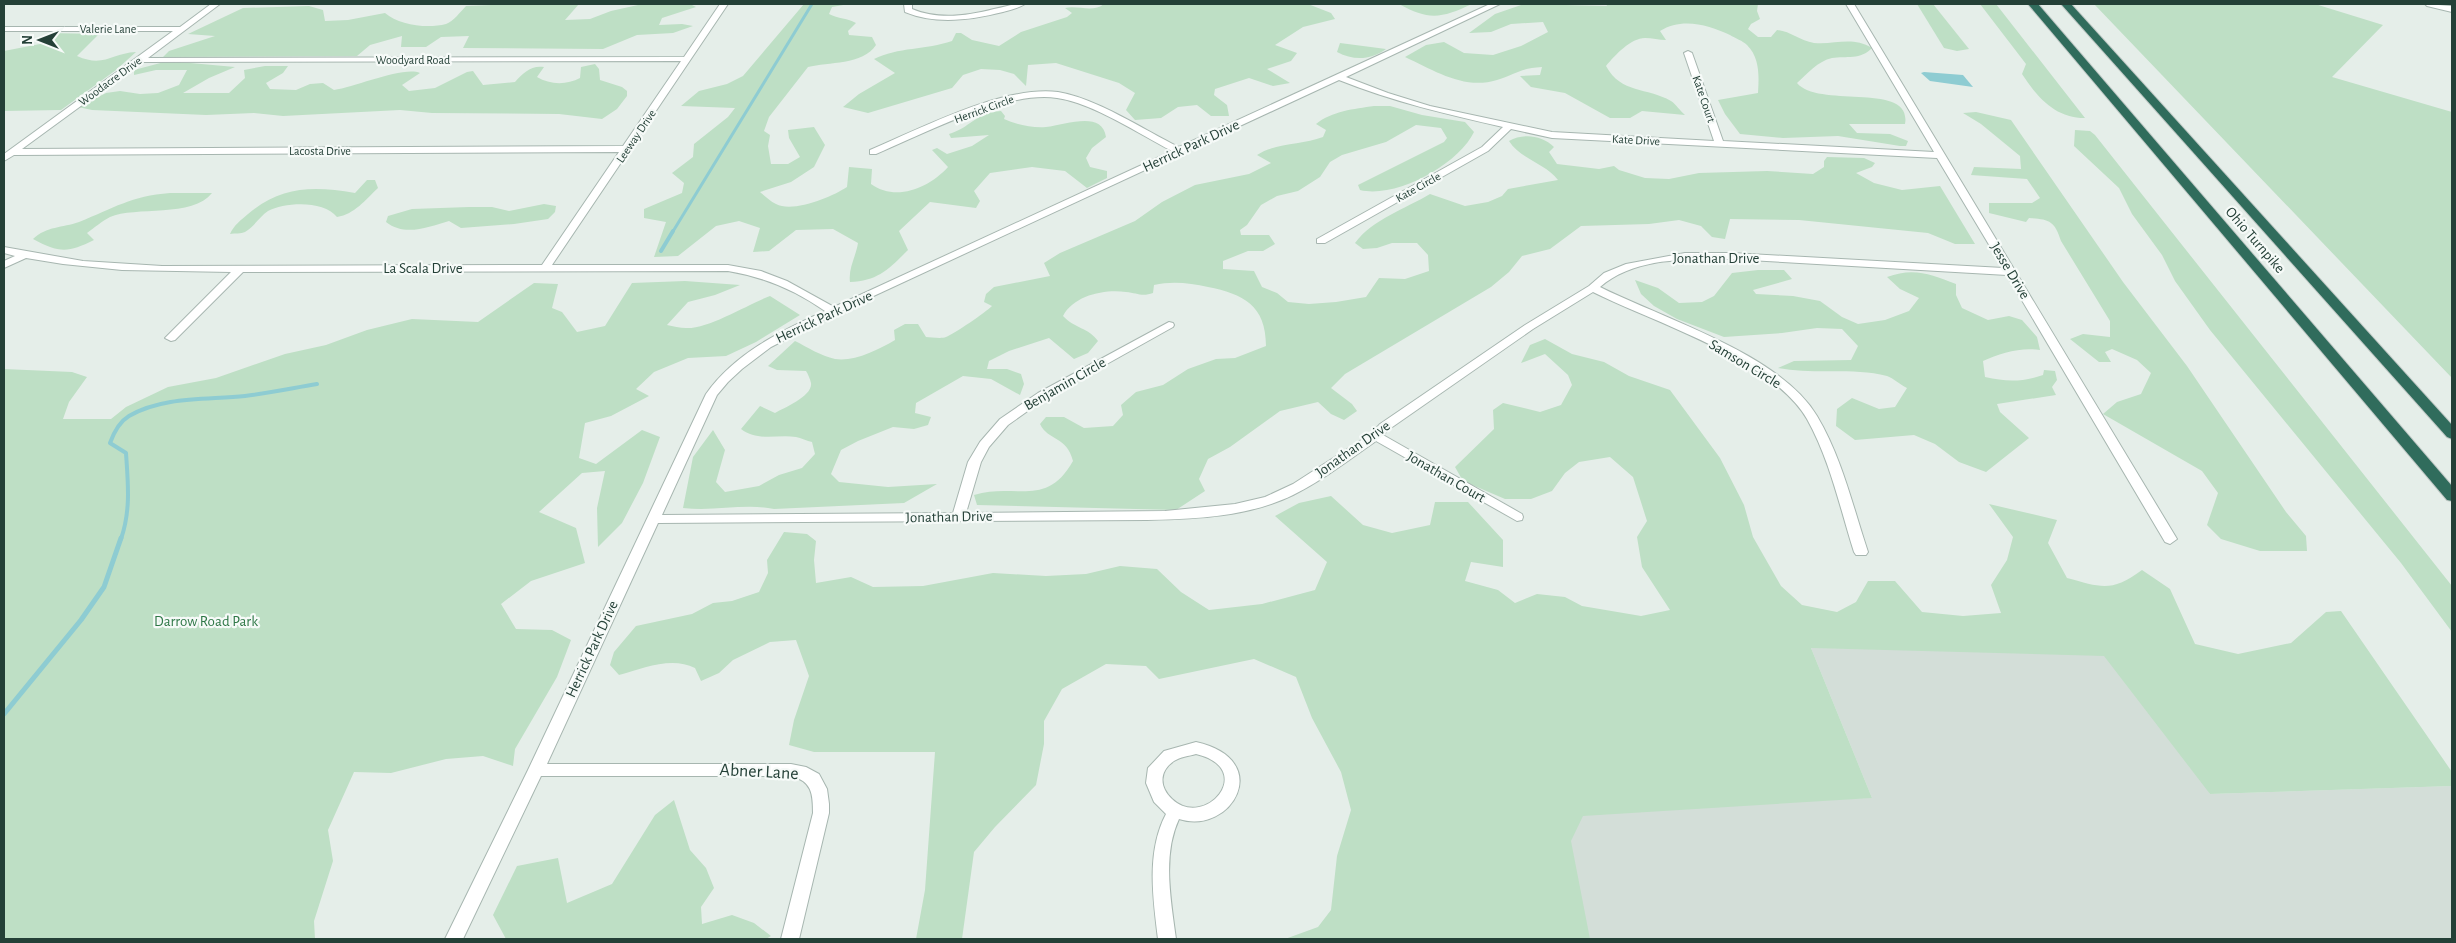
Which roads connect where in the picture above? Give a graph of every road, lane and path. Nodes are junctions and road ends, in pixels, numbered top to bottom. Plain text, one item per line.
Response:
1 (216, 4) edge
2 (724, 4) edge
3 (908, 4) edge
4 (1021, 4) edge
5 (1496, 4) edge
6 (1850, 4) edge
7 (2033, 4) edge
8 (2066, 4) edge
9 (2430, 4) edge
10 (2452, 9) edge
11 (4, 29) edge
12 (181, 29) junction
13 (1688, 53) dead end
14 (687, 59) junction
15 (139, 60) junction
16 (1340, 76) junction
17 (1509, 126) junction
18 (1720, 144) junction
19 (627, 149) junction
20 (873, 152) dead end
21 (1179, 152) junction
22 (8, 155) edge
23 (1940, 155) junction
24 (1321, 241) dead end
25 (4, 250) edge
26 (22, 256) junction
27 (4, 265) edge
28 (546, 267) junction
29 (240, 269) junction
30 (2011, 272) junction
31 (1593, 288) junction
32 (833, 311) junction
33 (1169, 325) dead end
34 (171, 338) dead end
35 (2452, 434) edge
36 (1376, 436) junction
37 (2452, 496) edge
38 (959, 517) junction
39 (1517, 517) dead end
40 (653, 519) junction
41 (2170, 540) dead end
42 (1861, 552) dead end
43 (536, 770) junction
44 (1174, 812) junction
45 (454, 939) edge
46 (790, 939) edge
47 (1167, 939) edge

1 - 12 street, Woodacre Drive
2 - 14 street, Leeway Drive
3 - 4 street
5 - 16 street, Herrick Park Drive
6 - 23 street, Jesse Drive
7 - 37 highway, Ohio Turnpike
8 - 35 highway, Ohio Turnpike
9 - 10 street
11 - 12 street, Valerie Lane
12 - 15 street, Woodacre Drive
13 - 18 street, Kate Court
14 - 15 street, Woodyard Road
14 - 19 street, Leeway Drive
15 - 22 street, Woodacre Drive
16 - 17 street, Kate Drive
16 - 21 street, Herrick Park Drive
17 - 18 street, Kate Drive
17 - 24 street, Kate Circle
18 - 23 street, Kate Drive
19 - 22 street, Lacosta Drive
19 - 28 street, Leeway Drive
20 - 21 street, Herrick Circle
21 - 32 street, Herrick Park Drive
23 - 30 street, Jesse Drive
25 - 26 street, La Scala Drive
26 - 27 street
26 - 29 street, La Scala Drive
28 - 29 street, La Scala Drive
28 - 32 street, La Scala Drive
29 - 34 street
30 - 31 street, Jonathan Drive
30 - 41 street, Jesse Drive
31 - 36 street, Jonathan Drive
31 - 42 street, Samson Circle
32 - 40 street, Herrick Park Drive
33 - 38 street, Benjamin Circle
36 - 38 street, Jonathan Drive
36 - 39 street, Jonathan Court
38 - 40 street, Jonathan Drive
40 - 43 street, Herrick Park Drive
43 - 45 street, Herrick Park Drive
43 - 46 street, Abner Lane
44 - 44 street
44 - 47 street

